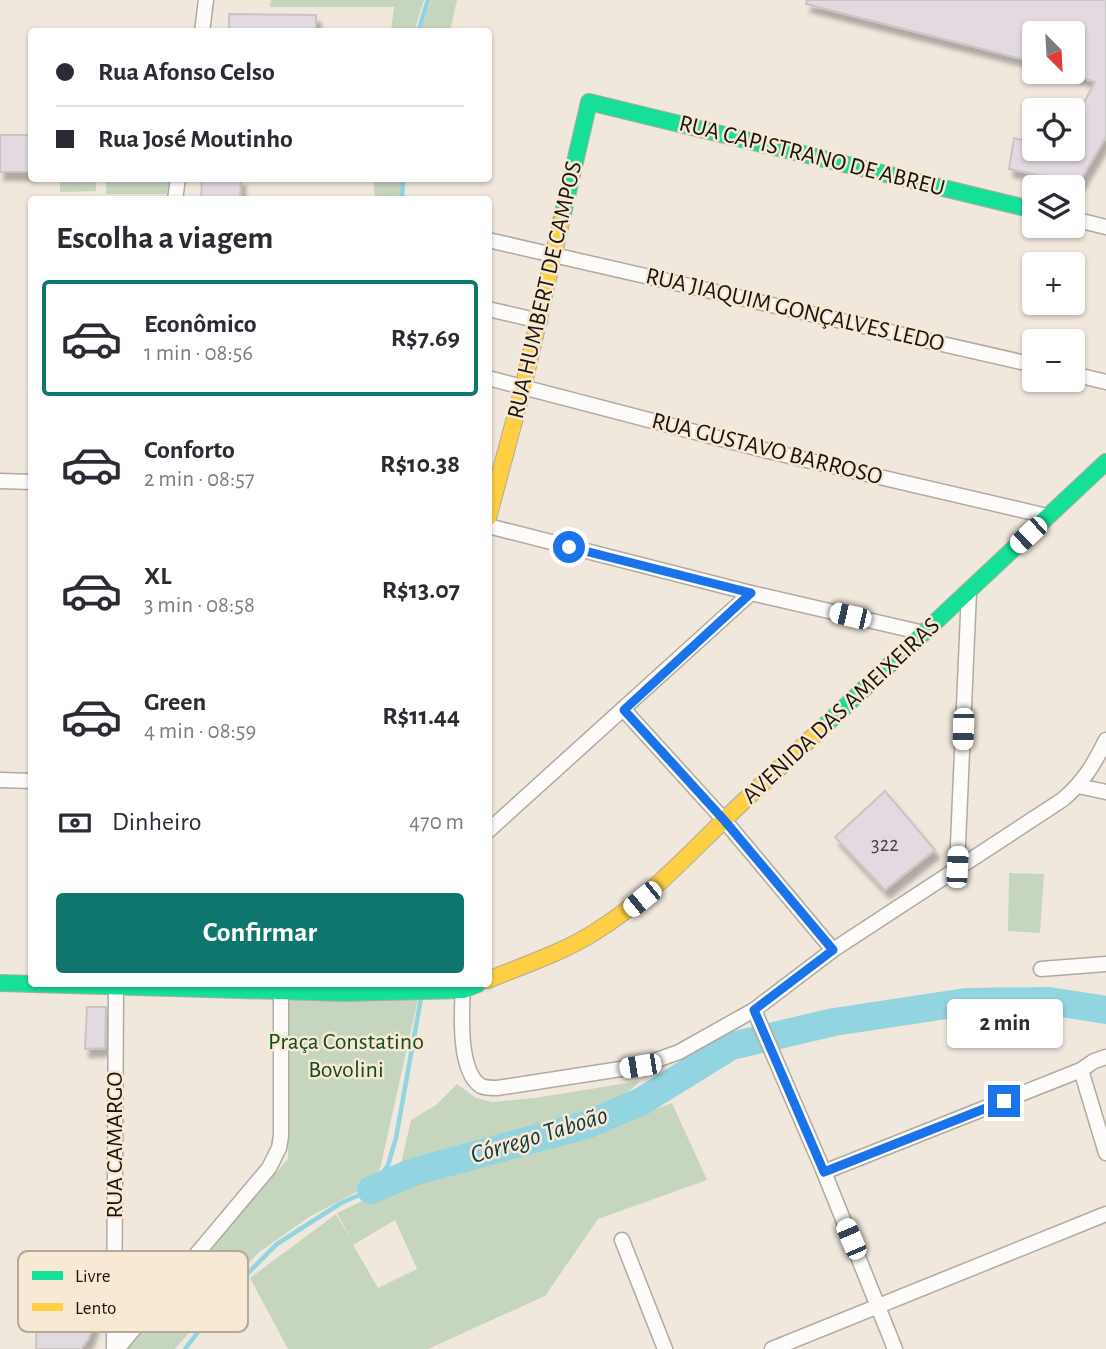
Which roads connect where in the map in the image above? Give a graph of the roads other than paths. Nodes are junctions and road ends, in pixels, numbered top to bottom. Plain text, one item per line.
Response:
1 (206, 0) edge
2 (202, 28) edge
3 (589, 102) joint
4 (1022, 207) edge
5 (1085, 222) edge
6 (1106, 228) edge
7 (492, 241) edge
8 (555, 255) junction
9 (492, 310) edge
10 (540, 321) junction
11 (1022, 362) edge
12 (1085, 377) edge
13 (492, 379) edge
14 (1106, 382) edge
15 (523, 388) junction
16 (1106, 462) edge
17 (0, 481) edge
18 (28, 482) edge
19 (492, 503) edge
20 (1047, 516) junction
21 (492, 527) edge
22 (969, 591) junction
23 (751, 593) junction
24 (924, 633) junction
25 (624, 710) junction
26 (1106, 740) edge
27 (0, 780) edge
28 (28, 781) edge
29 (1078, 786) junction
30 (1106, 792) edge
31 (724, 820) junction
32 (492, 827) edge
33 (957, 867) junction
34 (833, 950) junction
35 (1106, 964) edge
36 (1041, 969) dead end
37 (492, 977) edge
38 (0, 984) edge
39 (28, 984) edge
40 (116, 987) edge
41 (198, 987) edge
42 (463, 987) edge
43 (281, 990) junction
44 (755, 1012) junction
45 (1106, 1057) edge
46 (1081, 1070) junction
47 (1106, 1153) edge
48 (824, 1172) junction
49 (1106, 1214) edge
50 (622, 1240) dead end
51 (115, 1251) edge
52 (198, 1251) edge
53 (879, 1306) junction
54 (129, 1332) edge
55 (115, 1349) edge
56 (665, 1349) edge
57 (772, 1349) edge
58 (895, 1349) edge

1 - 2 street
3 - 4 street, RUA CAPISTRANO DE ABREU
3 - 8 street, RUA HUMBERT DE CAMPOS
5 - 6 street
7 - 8 street, RUA JIAQUIM GONÇALVES LEDO
8 - 10 street, RUA HUMBERT DE CAMPOS
8 - 11 street, RUA JIAQUIM GONÇALVES LEDO
9 - 10 street
10 - 15 street, RUA HUMBERT DE CAMPOS
12 - 14 street
13 - 15 street, RUA GUSTAVO BARROSO
15 - 19 street, RUA HUMBERT DE CAMPOS
15 - 20 street, RUA GUSTAVO BARROSO
16 - 20 street, AVENIDA DAS AMEIXEIRAS
17 - 18 street
20 - 22 street, AVENIDA DAS AMEIXEIRAS
21 - 23 street
22 - 24 street, AVENIDA DAS AMEIXEIRAS
22 - 33 street
23 - 24 street
23 - 25 street
24 - 31 street, AVENIDA DAS AMEIXEIRAS
25 - 31 street
25 - 32 street
26 - 29 street
27 - 28 street
29 - 30 street
29 - 33 street
31 - 34 street
31 - 37 street, AVENIDA DAS AMEIXEIRAS
33 - 34 street
34 - 44 street
35 - 36 street
38 - 39 street
40 - 51 street, RUA CAMARGO
41 - 43 street
42 - 43 street
42 - 44 street
43 - 52 street
44 - 48 street
45 - 46 street
46 - 47 street
46 - 48 street
48 - 53 street
49 - 53 street
50 - 56 street
53 - 57 street
53 - 58 street
54 - 55 street

